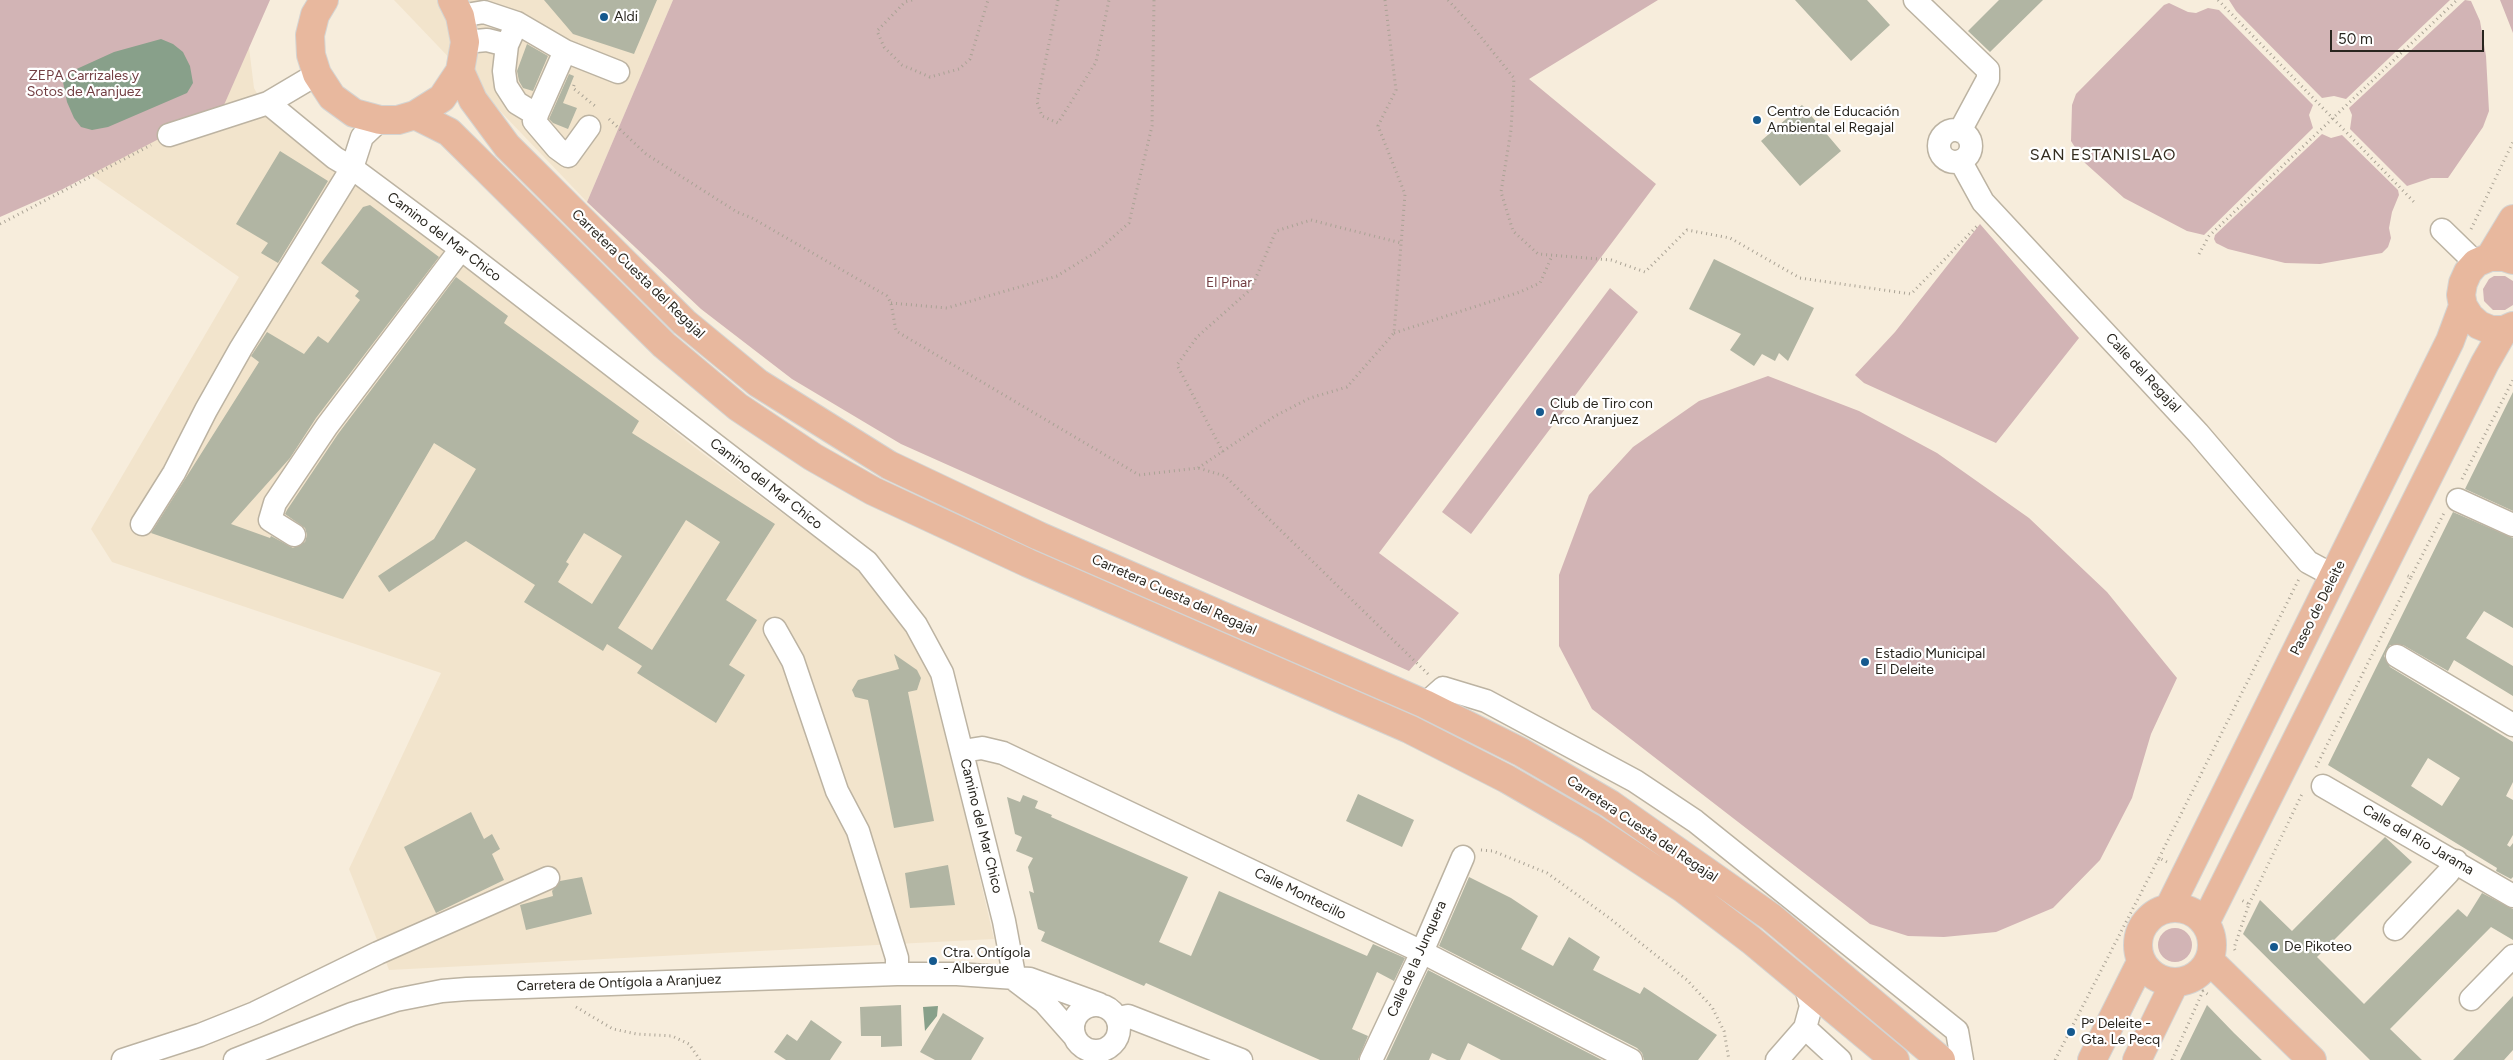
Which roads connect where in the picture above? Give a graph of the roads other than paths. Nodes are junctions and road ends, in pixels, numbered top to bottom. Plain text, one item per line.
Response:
1 (1915, 0) edge
2 (314, 5) edge
3 (459, 19) edge
4 (517, 23) junction
5 (507, 45) junction
6 (574, 55) junction
7 (460, 71) junction
8 (618, 72) dead end
9 (317, 74) junction
10 (268, 103) junction
11 (415, 115) junction
12 (537, 115) junction
13 (596, 115) road end
14 (380, 120) junction
15 (169, 136) road end
16 (352, 168) junction
17 (2513, 219) edge
18 (461, 249) junction
19 (2476, 251) edge
20 (2463, 306) junction
21 (2509, 328) edge
22 (2458, 500) dead end
23 (142, 524) dead end
24 (2513, 525) edge
25 (294, 534) dead end
26 (2334, 576) junction
27 (775, 629) dead end
28 (2397, 656) dead end
29 (1434, 696) junction
30 (2513, 725) edge
31 (963, 751) junction
32 (2314, 781) road end
33 (1463, 857) road end
34 (2456, 861) junction
35 (548, 878) dead end
36 (2513, 896) edge
37 (2169, 908) junction
38 (2205, 922) junction
39 (2395, 929) dead end
40 (1422, 952) junction
41 (2513, 956) edge
42 (2209, 960) junction
43 (2141, 962) junction
44 (897, 974) junction
45 (1014, 980) junction
46 (2175, 982) junction
47 (1805, 984) junction
48 (2471, 999) dead end
49 (1100, 1004) junction
50 (1118, 1018) junction
51 (1805, 1028) junction
52 (1085, 1049) edge
53 (1113, 1051) edge
54 (1214, 1055) edge
55 (249, 1057) edge
56 (123, 1060) edge
57 (1241, 1060) edge
58 (1371, 1060) edge
59 (1631, 1060) edge
60 (1777, 1060) edge
61 (1840, 1060) edge
62 (1895, 1060) edge
63 (1941, 1060) edge
64 (1962, 1060) edge
65 (2092, 1060) edge
66 (2137, 1060) edge
67 (2312, 1060) edge

1 - 26 street, Calle del Regajal
2 - 9 main road
3 - 4 street
3 - 5 street
3 - 7 main road
4 - 5 street
4 - 6 street
5 - 12 street
6 - 8 street
6 - 12 street
7 - 11 main road
7 - 29 main road, Carretera Cuesta del Regajal
9 - 10 street
9 - 14 main road
10 - 15 street
10 - 16 street, Camino del Mar Chico
11 - 14 main road
11 - 47 main road, Carretera Cuesta del Regajal
12 - 13 street
14 - 16 street
16 - 18 street, Camino del Mar Chico
16 - 23 street
17 - 19 main road
18 - 25 street
18 - 31 street, Camino del Mar Chico
19 - 20 main road
20 - 21 main road
20 - 26 main road, Paseo de Deleite
21 - 38 main road
22 - 24 street
26 - 37 main road, Paseo de Deleite
27 - 44 street
28 - 30 street
29 - 63 main road, Carretera Cuesta del Regajal
29 - 64 street
31 - 40 street, Calle Montecillo
31 - 45 street, Camino del Mar Chico
32 - 34 street, Calle del Río Jarama
33 - 40 street, Calle de la Junquera
34 - 36 street, Calle del Río Jarama
34 - 39 street
35 - 56 street
37 - 38 main road
37 - 43 main road
38 - 42 main road
40 - 58 street, Calle de la Junquera
40 - 59 street, Calle Montecillo
41 - 48 street
42 - 46 main road
42 - 67 main road
43 - 46 main road
43 - 65 main road
44 - 45 street, Carretera de Ontígola a Aranjuez
44 - 55 street, Carretera de Ontígola a Aranjuez
45 - 49 street, Carretera de Ontígola a Aranjuez
45 - 52 street
46 - 66 main road
47 - 51 street
47 - 62 main road, Carretera Cuesta del Regajal
49 - 50 street
49 - 52 street
50 - 53 street
50 - 54 street
51 - 60 street
51 - 61 street
52 - 53 street
54 - 57 street

